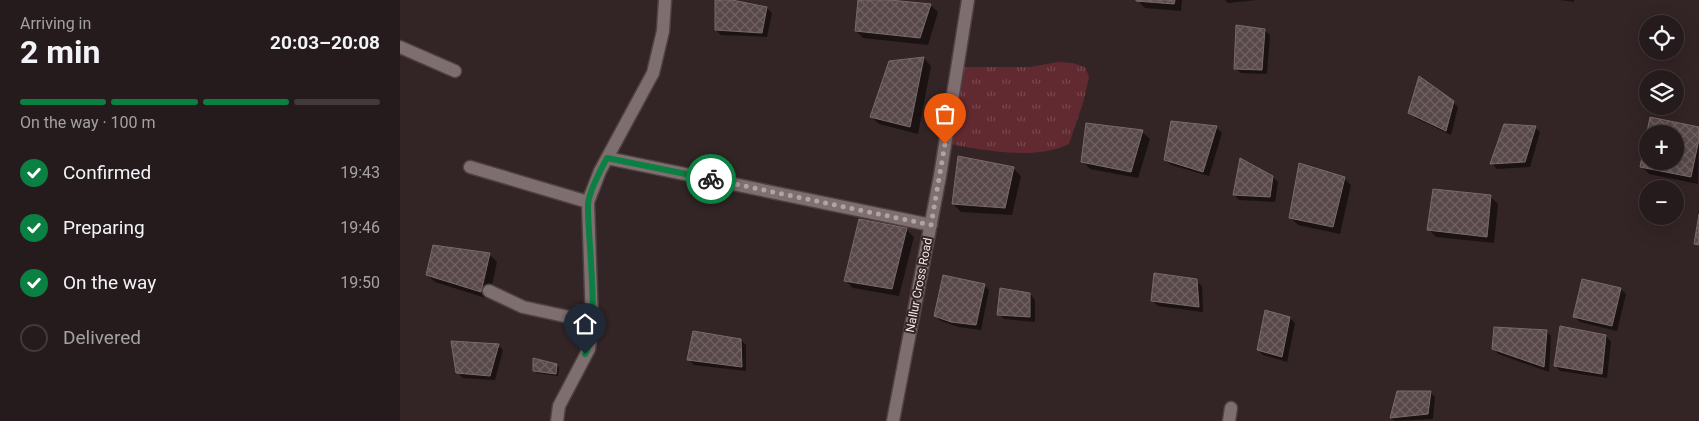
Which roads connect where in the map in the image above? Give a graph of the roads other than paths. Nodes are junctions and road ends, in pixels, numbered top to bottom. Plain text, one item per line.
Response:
1 (665, 0) edge
2 (968, 0) edge
3 (400, 47) edge
4 (455, 72) dead end
5 (607, 158) junction
6 (470, 168) dead end
7 (588, 202) junction
8 (931, 225) junction
9 (489, 291) dead end
10 (592, 322) junction
11 (1231, 408) dead end
12 (558, 421) edge
13 (893, 421) edge
14 (1229, 421) edge

1 - 5 street
2 - 8 street, Nallur Cross Road
3 - 4 street
5 - 7 street
5 - 8 street
6 - 7 street
7 - 10 street
8 - 13 street, Nallur Cross Road
9 - 10 street
10 - 12 street
11 - 14 street

